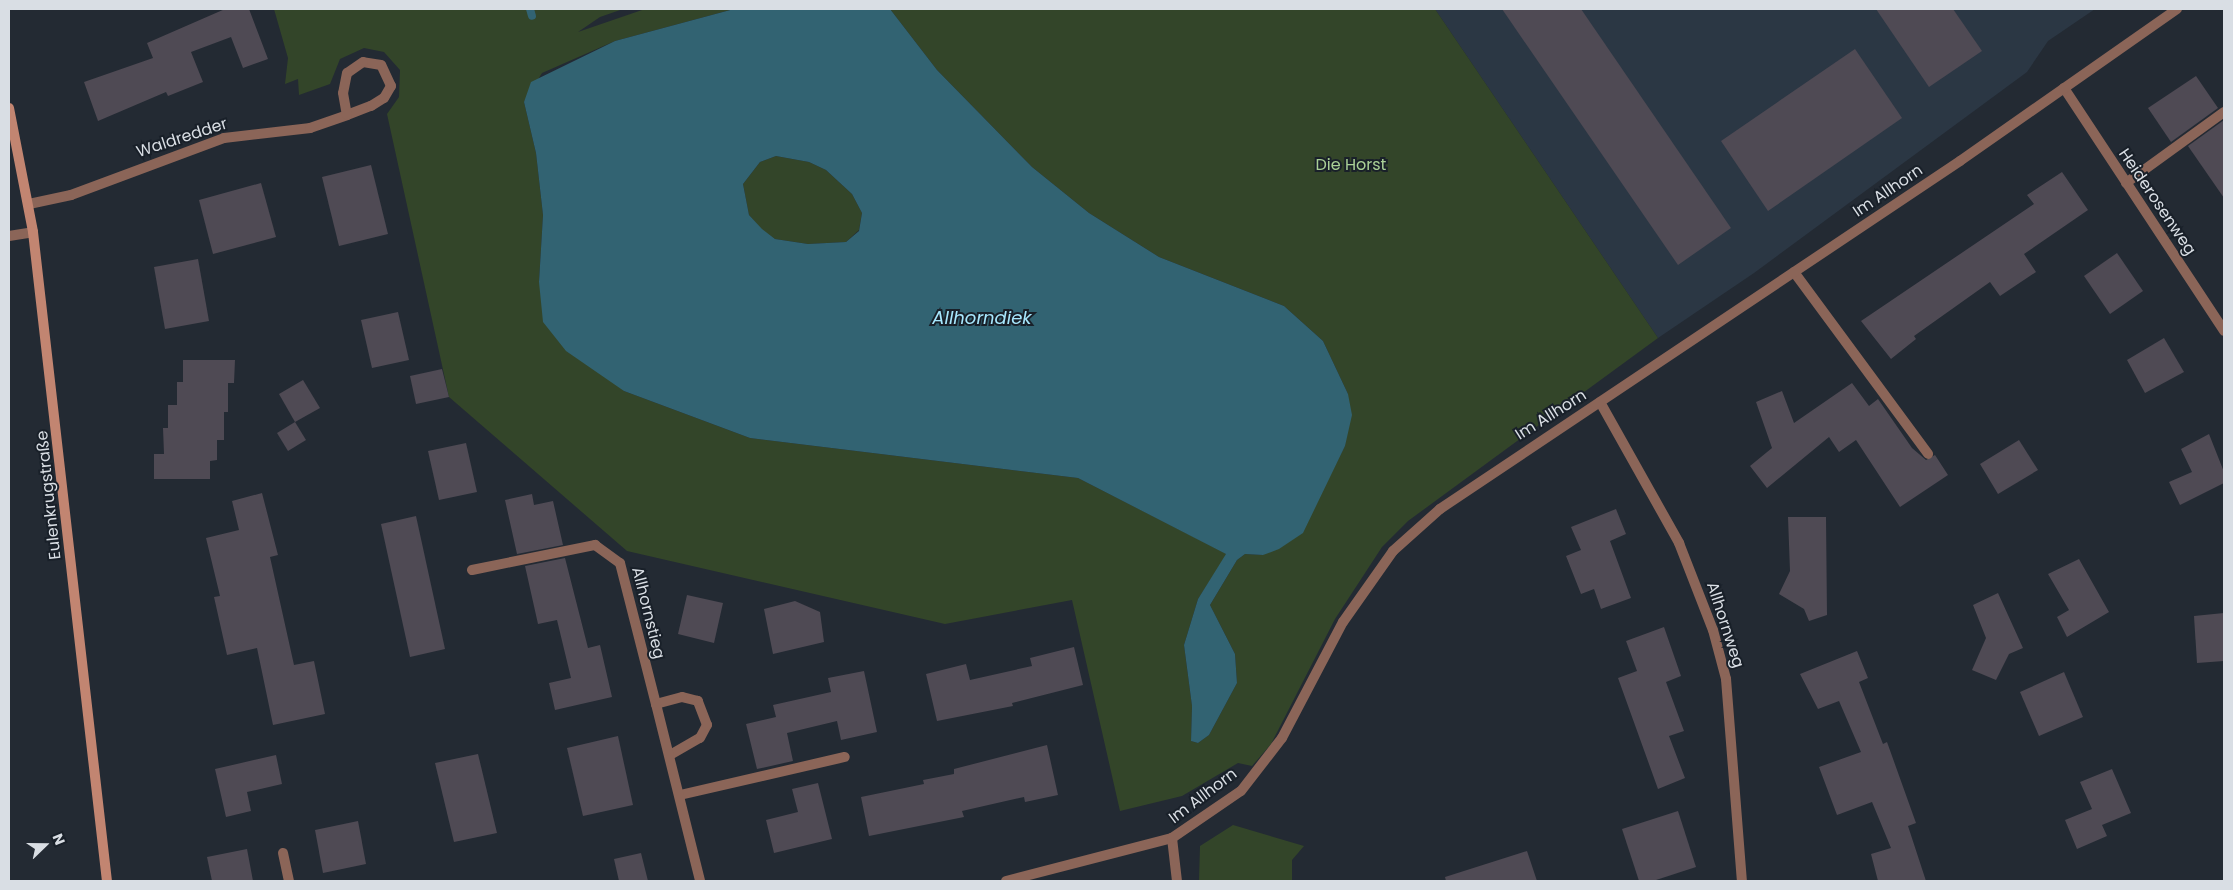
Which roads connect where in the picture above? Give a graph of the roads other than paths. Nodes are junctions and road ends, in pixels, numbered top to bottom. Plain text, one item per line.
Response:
1 (2177, 9) edge
2 (2064, 88) junction
3 (9, 108) edge
4 (2224, 112) edge
5 (347, 115) junction
6 (2126, 183) junction
7 (29, 204) junction
8 (34, 232) junction
9 (9, 236) edge
10 (1794, 272) junction
11 (2224, 331) edge
12 (1600, 402) junction
13 (1928, 454) dead end
14 (472, 570) dead end
15 (656, 704) junction
16 (670, 755) junction
17 (845, 757) dead end
18 (680, 795) junction
19 (1172, 838) junction
20 (283, 853) dead end
21 (107, 881) edge
22 (289, 881) edge
23 (700, 881) edge
24 (1006, 881) edge
25 (1177, 881) edge
26 (1741, 881) edge

1 - 2 street, Im Allhorn
2 - 6 street, Heiderosenweg
2 - 10 street, Im Allhorn
3 - 7 main road, Eulenkrugstraße
4 - 6 street
5 - 5 street, Waldredder
5 - 7 street, Waldredder
6 - 11 street, Heiderosenweg
7 - 8 main road, Eulenkrugstraße
8 - 9 street
8 - 21 main road, Eulenkrugstraße
10 - 12 street, Im Allhorn
10 - 13 street
12 - 19 street, Im Allhorn
12 - 26 street, Allhornweg
14 - 15 street, Allhornstieg
15 - 16 street, Allhornstieg
15 - 16 street
16 - 18 street, Allhornstieg
17 - 18 street
18 - 23 street, Allhornstieg
19 - 24 street, Im Allhorn
19 - 25 street
20 - 22 street

